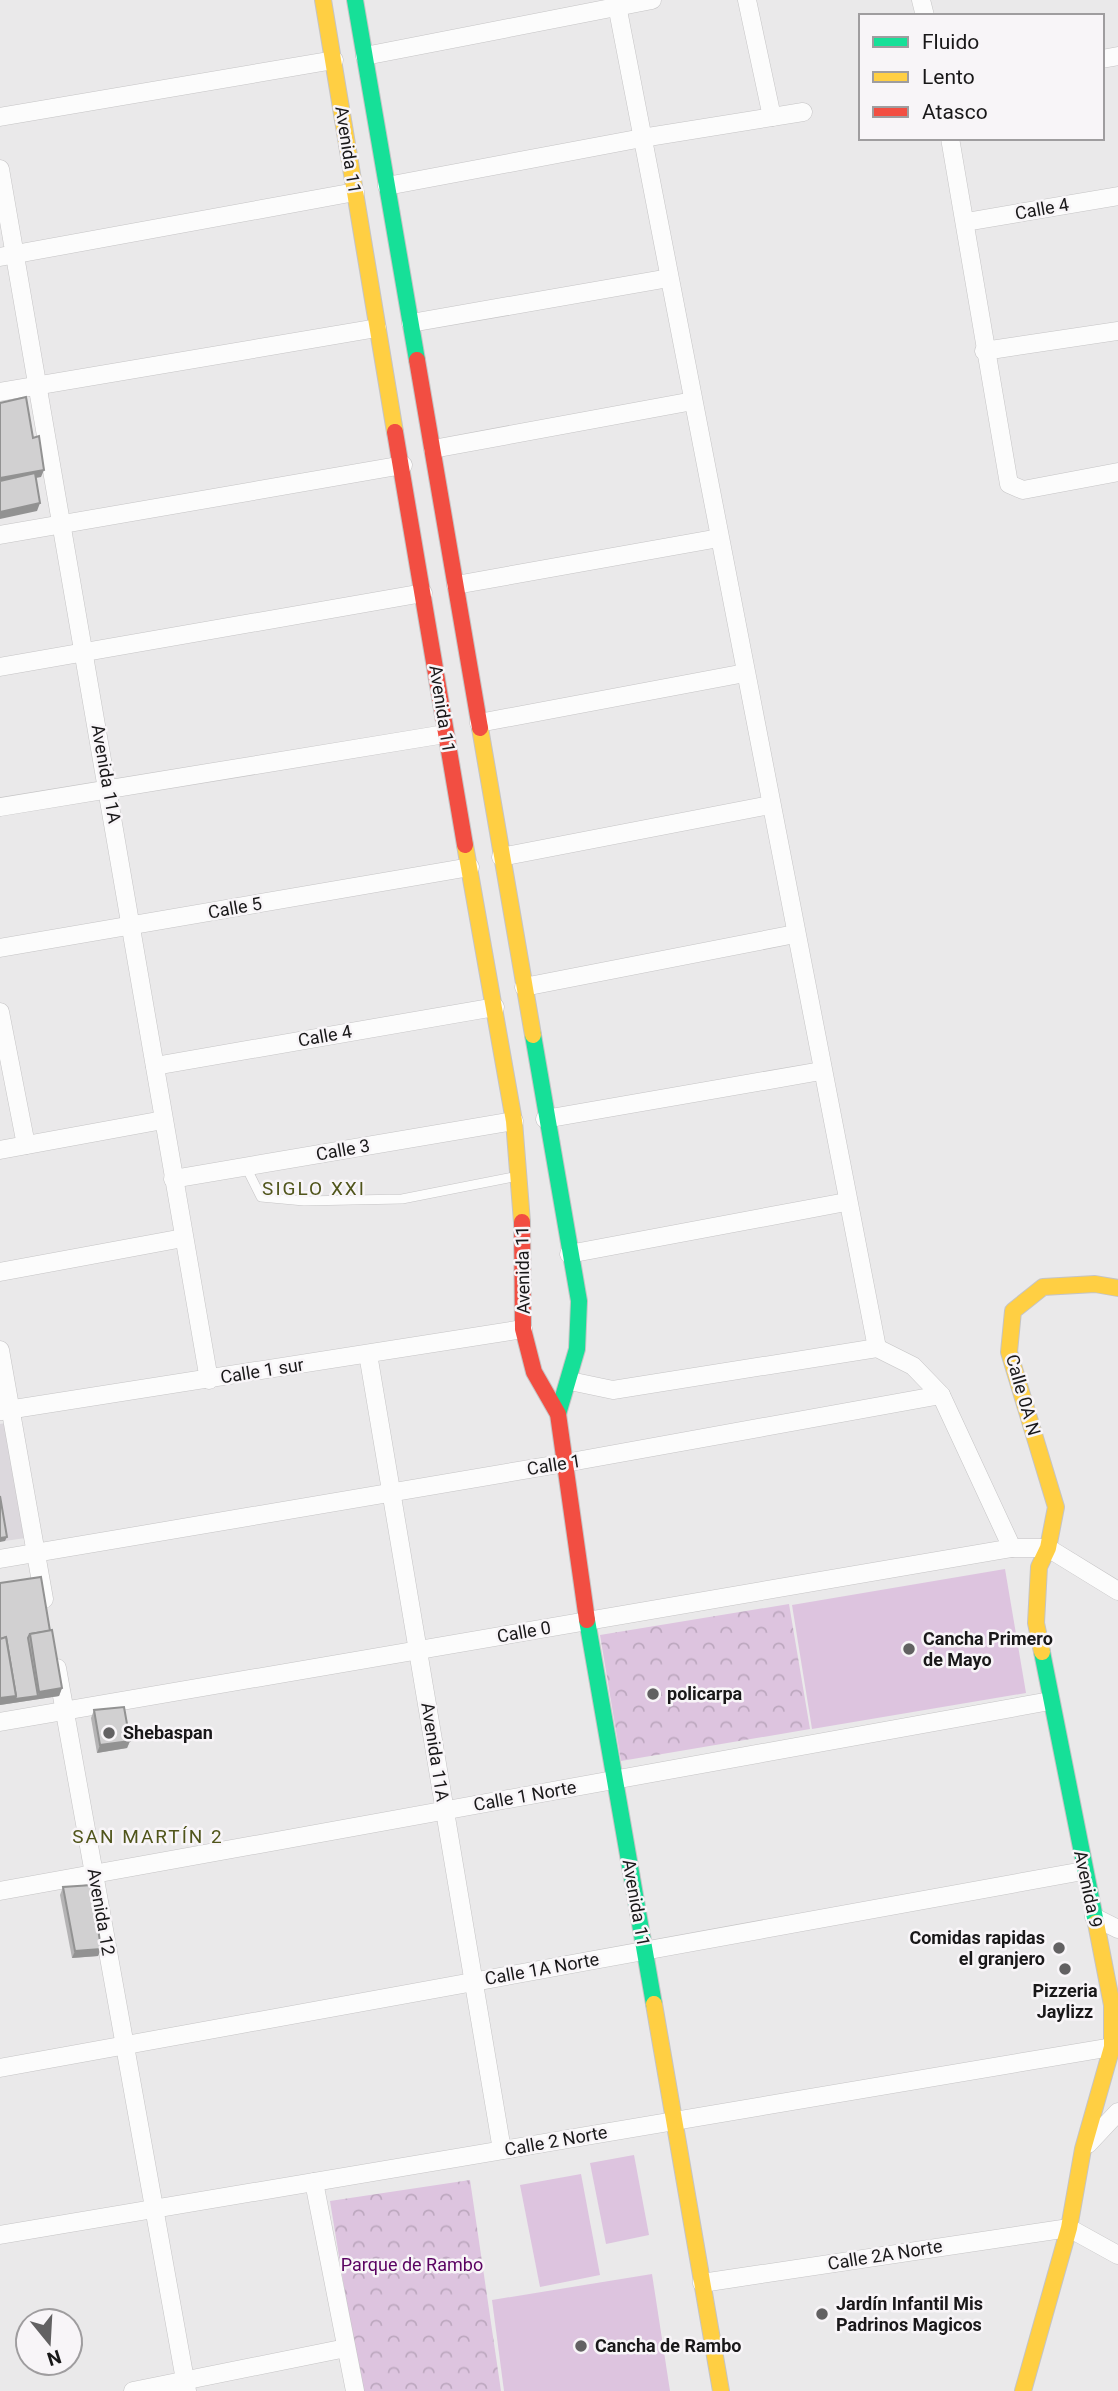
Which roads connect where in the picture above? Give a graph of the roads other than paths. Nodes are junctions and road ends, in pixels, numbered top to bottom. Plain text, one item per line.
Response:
1 (323, 0) edge
2 (355, 0) edge
3 (652, 0) edge
4 (747, 0) edge
5 (616, 3) edge
6 (365, 56) junction
7 (334, 60) junction
8 (803, 112) dead end
9 (0, 117) edge
10 (772, 117) junction
11 (642, 138) junction
12 (950, 140) edge
13 (0, 169) edge
14 (387, 186) junction
15 (355, 192) junction
16 (1118, 196) edge
17 (966, 222) junction
18 (8, 256) edge
19 (669, 278) junction
20 (411, 323) junction
21 (377, 328) junction
22 (1118, 331) edge
23 (984, 351) junction
24 (39, 385) junction
25 (0, 393) edge
26 (692, 401) junction
27 (433, 449) junction
28 (402, 465) junction
29 (1118, 472) edge
30 (61, 524) junction
31 (0, 535) edge
32 (719, 538) junction
33 (456, 586) junction
34 (423, 593) junction
35 (86, 652) junction
36 (0, 667) edge
37 (745, 673) junction
38 (479, 723) junction
39 (445, 734) junction
40 (108, 789) junction
41 (770, 805) junction
42 (0, 807) edge
43 (501, 857) junction
44 (470, 867) junction
45 (131, 926) junction
46 (795, 934) junction
47 (0, 948) edge
48 (524, 987) junction
49 (495, 1007) junction
50 (0, 1012) edge
51 (155, 1066) junction
52 (821, 1070) junction
53 (545, 1119) junction
54 (163, 1120) junction
55 (513, 1121) junction
56 (26, 1145) junction
57 (0, 1150) edge
58 (246, 1167) junction
59 (518, 1176) junction
60 (173, 1179) junction
61 (846, 1202) junction
62 (183, 1238) junction
63 (569, 1254) junction
64 (0, 1272) edge
65 (1118, 1287) edge
66 (523, 1329) junction
67 (877, 1348) junction
68 (0, 1350) edge
69 (368, 1354) junction
70 (209, 1380) junction
71 (570, 1381) junction
72 (941, 1395) junction
73 (5, 1410) edge
74 (558, 1414) junction
75 (565, 1464) junction
76 (392, 1491) junction
77 (1012, 1548) junction
78 (1048, 1548) junction
79 (36, 1553) junction
80 (0, 1559) edge
81 (1118, 1591) edge
82 (48, 1619) edge
83 (587, 1621) junction
84 (53, 1645) edge
85 (418, 1650) junction
86 (1050, 1701) junction
87 (65, 1711) junction
88 (0, 1722) edge
89 (615, 1780) junction
90 (445, 1811) junction
91 (1083, 1871) junction
92 (94, 1874) junction
93 (0, 1891) edge
94 (1094, 1917) junction
95 (1118, 1929) edge
96 (644, 1950) junction
97 (474, 1981) junction
98 (124, 2045) junction
99 (1112, 2047) junction
100 (0, 2068) edge
101 (1118, 2112) edge
102 (674, 2121) junction
103 (1083, 2149) junction
104 (502, 2150) junction
105 (314, 2182) junction
106 (154, 2209) junction
107 (1069, 2228) junction
108 (0, 2235) edge
109 (1118, 2255) edge
110 (702, 2283) junction
111 (346, 2348) junction
112 (186, 2386) edge
113 (133, 2391) edge
114 (355, 2391) edge
115 (720, 2391) edge
116 (1023, 2391) edge

1 - 7 street, Avenida 11
2 - 6 street, Avenida 11
3 - 5 street
4 - 10 street
5 - 6 street
5 - 11 street
6 - 14 street, Avenida 11
7 - 9 street
7 - 15 street, Avenida 11
8 - 10 street
10 - 11 street
11 - 14 street
11 - 19 street
12 - 17 street
13 - 18 street, Avenida 11A
14 - 20 street, Avenida 11
15 - 18 street
15 - 21 street, Avenida 11
16 - 17 street, Calle 4
17 - 23 street
18 - 24 street, Avenida 11A
19 - 20 street
19 - 26 street
20 - 27 street, Avenida 11
21 - 24 street
21 - 28 street, Avenida 11
22 - 23 street
23 - 29 street
24 - 25 street
24 - 30 street, Avenida 11A
26 - 27 street
26 - 32 street
27 - 33 street, Avenida 11
28 - 30 street
28 - 34 street, Avenida 11
30 - 31 street
30 - 35 street, Avenida 11A
32 - 33 street
32 - 37 street
33 - 38 street, Avenida 11
34 - 35 street
34 - 39 street, Avenida 11
35 - 36 street
35 - 40 street, Avenida 11A
37 - 38 street
37 - 41 street
38 - 43 street, Avenida 11
39 - 40 street
39 - 44 street, Avenida 11
40 - 42 street
40 - 45 street, Avenida 11A
41 - 43 street
41 - 46 street
43 - 48 street, Avenida 11
44 - 45 street, Calle 5
44 - 49 street, Avenida 11
45 - 47 street, Calle 5
45 - 51 street, Avenida 11A
46 - 48 street
46 - 52 street
48 - 53 street, Avenida 11
49 - 51 street, Calle 4
49 - 55 street, Avenida 11
50 - 56 street
51 - 54 street, Avenida 11A
52 - 53 street
52 - 61 street
53 - 63 street, Avenida 11
54 - 56 street
54 - 60 street, Avenida 11A
55 - 58 street, Calle 3
55 - 59 street, Avenida 11
56 - 57 street
58 - 59 lane
58 - 60 street, Calle 3
59 - 66 street, Avenida 11
60 - 62 street, Avenida 11A
61 - 63 street
61 - 67 street
62 - 64 street
62 - 70 street, Avenida 11A
63 - 71 street, Avenida 11
65 - 78 street, Calle 0A N
66 - 69 street, Calle 1 sur
66 - 74 street, Avenida 11
67 - 71 street
67 - 72 street
68 - 73 street
69 - 70 street, Calle 1 sur
69 - 76 street, Avenida 11A
70 - 73 street, Calle 1 sur
71 - 74 street, Avenida 11
72 - 75 street, Calle 1
72 - 77 street
73 - 79 street
74 - 75 street, Avenida 11
75 - 76 street, Calle 1
75 - 83 street, Avenida 11
76 - 79 street, Calle 1
76 - 85 street, Avenida 11A
77 - 78 street, Calle 0
77 - 83 street, Calle 0
78 - 81 street
78 - 86 street, Avenida 9
79 - 80 street, Calle 1
79 - 82 street
83 - 85 street, Calle 0
83 - 89 street, Avenida 11
84 - 87 street, Avenida 12
85 - 87 street, Calle 0
85 - 90 street, Avenida 11A
86 - 89 street, Calle 1 Norte
86 - 91 street, Avenida 9
87 - 88 street, Calle 0
87 - 92 street, Avenida 12
89 - 90 street, Calle 1 Norte
89 - 96 street, Avenida 11
90 - 92 street, Calle 1 Norte
90 - 97 street, Avenida 11A
91 - 94 street, Avenida 9
91 - 96 street, Calle 1A Norte
92 - 93 street, Calle 1 Norte
92 - 98 street, Avenida 12
94 - 95 street
94 - 99 street, Avenida 9
96 - 97 street, Calle 1A Norte
96 - 102 street, Avenida 11
97 - 98 street, Calle 1A Norte
97 - 104 street, Avenida 11A
98 - 100 street, Calle 1A Norte
98 - 106 street, Avenida 12
99 - 102 street, Calle 2 Norte
99 - 103 street, Avenida 9
101 - 103 street
102 - 104 street, Calle 2 Norte
102 - 110 street, Avenida 11
103 - 107 street, Avenida 9
104 - 105 street, Calle 2 Norte
105 - 106 street, Calle 2 Norte
105 - 111 street
106 - 108 street, Calle 2 Norte
106 - 112 street, Avenida 12
107 - 109 street
107 - 110 street, Calle 2A Norte
107 - 116 street, Avenida 9
110 - 115 street, Avenida 11
111 - 112 street
111 - 114 street
112 - 113 street

